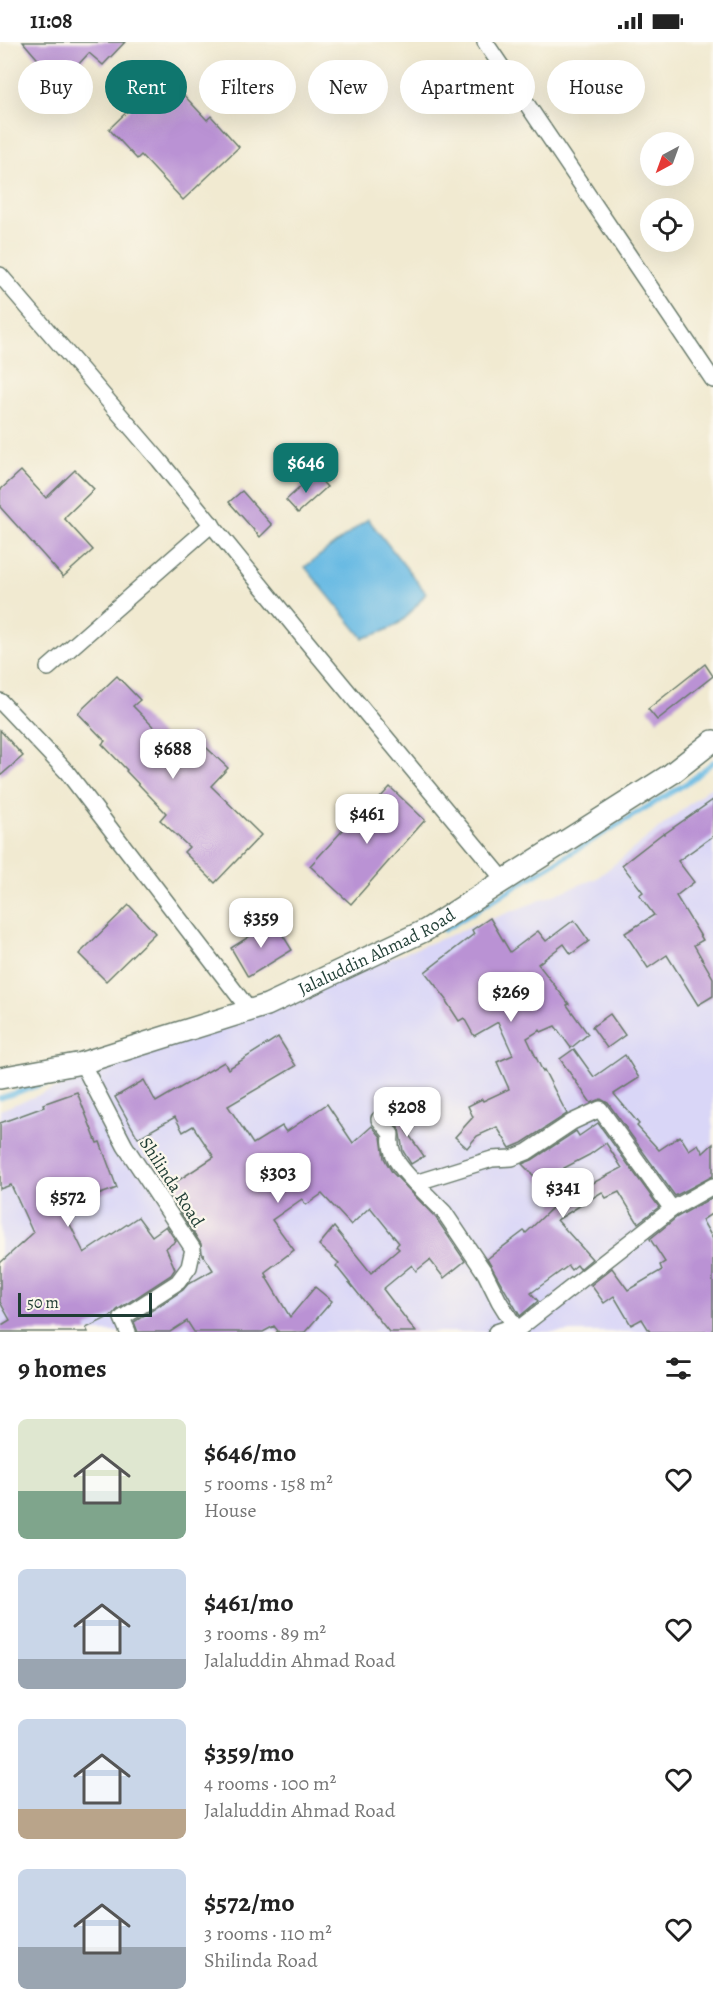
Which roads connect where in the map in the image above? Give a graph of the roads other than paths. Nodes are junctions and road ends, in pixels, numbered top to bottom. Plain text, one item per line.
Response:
1 (485, 42) edge
2 (0, 275) edge
3 (713, 380) edge
4 (212, 524) junction
5 (48, 668) dead end
6 (0, 701) edge
7 (713, 741) edge
8 (504, 880) junction
9 (250, 1011) junction
10 (82, 1063) junction
11 (0, 1078) edge
12 (379, 1119) dead end
13 (415, 1183) junction
14 (713, 1186) edge
15 (672, 1209) junction
16 (517, 1330) junction
17 (128, 1332) edge
18 (496, 1332) edge

1 - 3 street
2 - 4 street
4 - 5 street
4 - 8 street
6 - 9 street
7 - 8 street, Jalaluddin Ahmad Road
8 - 9 street, Jalaluddin Ahmad Road
9 - 10 street, Jalaluddin Ahmad Road
10 - 11 street, Jalaluddin Ahmad Road
10 - 17 street, Shilinda Road
12 - 13 street
13 - 15 street
13 - 16 street
14 - 15 street
15 - 16 street
16 - 18 street

